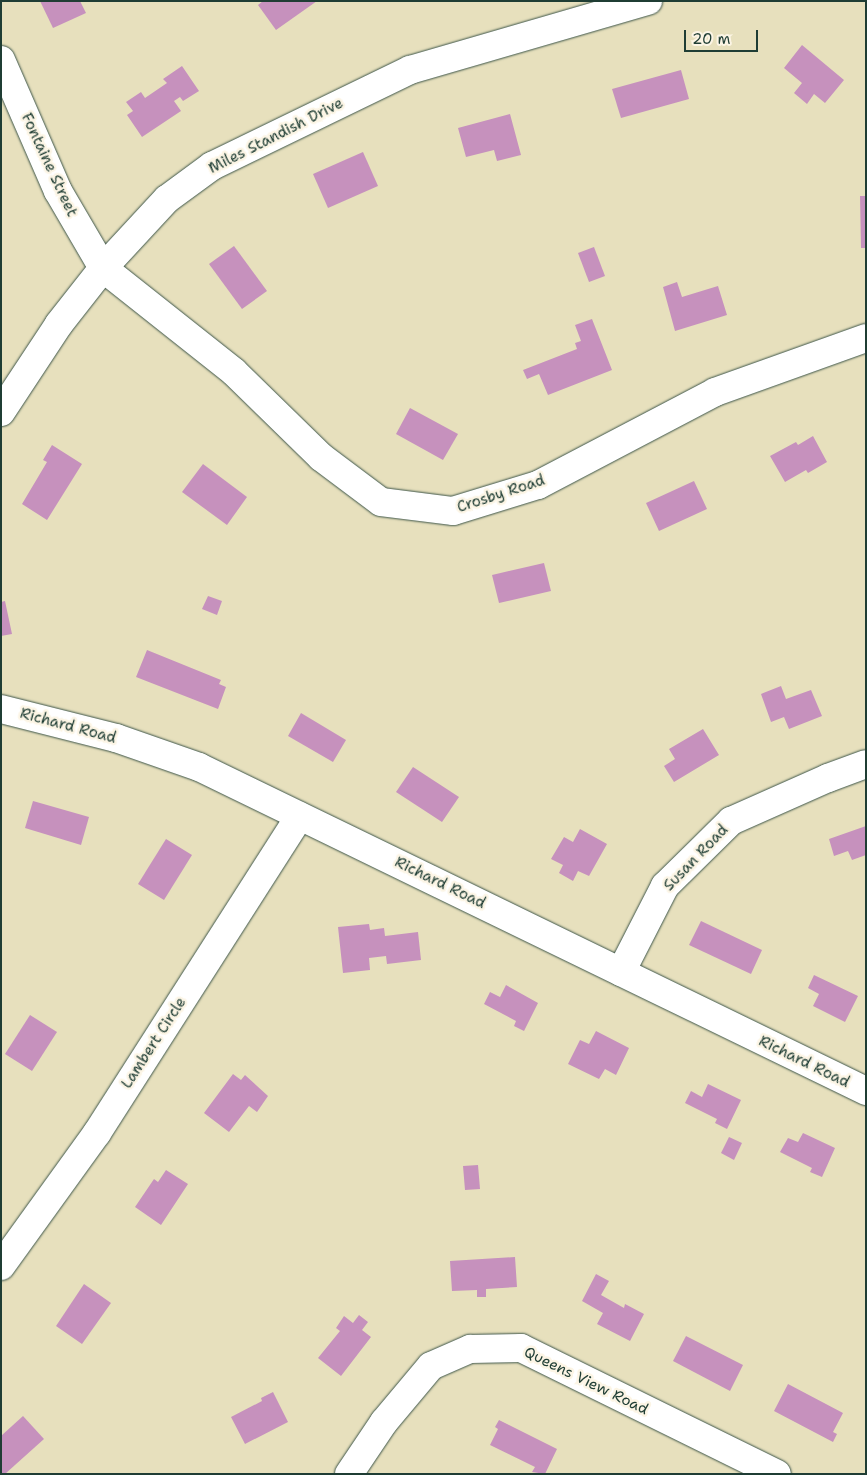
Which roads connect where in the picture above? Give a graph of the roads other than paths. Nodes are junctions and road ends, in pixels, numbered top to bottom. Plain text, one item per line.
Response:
1 (648, 1) edge
2 (1, 60) edge
3 (103, 268) junction
4 (866, 338) edge
5 (1, 412) edge
6 (1, 709) edge
7 (866, 764) edge
8 (300, 816) junction
9 (621, 972) junction
10 (866, 1091) edge
11 (1, 1266) edge
12 (349, 1474) edge
13 (777, 1474) edge

1 - 3 street, Miles Standish Drive
2 - 3 street, Fontaine Street
3 - 4 street, Crosby Road
3 - 5 street, Miles Standish Drive
6 - 8 street, Richard Road
7 - 9 street, Susan Road
8 - 9 street, Richard Road
8 - 11 street, Lambert Circle
9 - 10 street, Richard Road
12 - 13 street, Queens View Road

